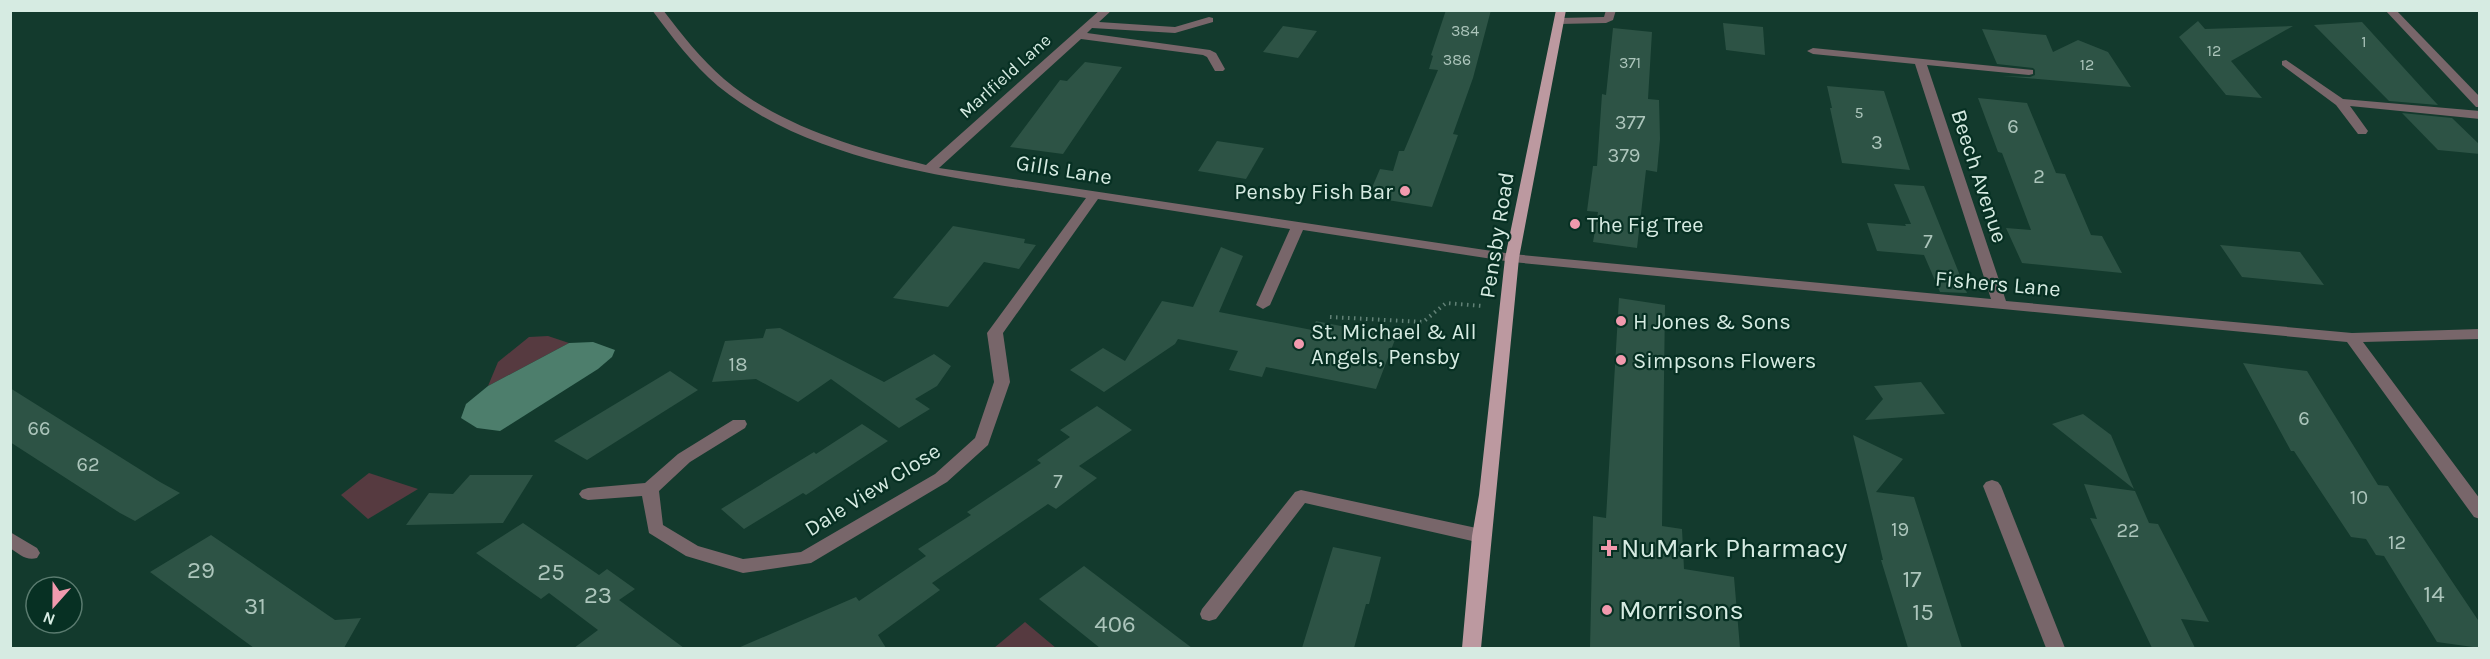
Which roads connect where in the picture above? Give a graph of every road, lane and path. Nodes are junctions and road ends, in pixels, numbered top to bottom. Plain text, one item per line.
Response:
1 (657, 10) edge
2 (1107, 10) edge
3 (1611, 10) edge
4 (2390, 10) edge
5 (1560, 16) edge
6 (1209, 20) dead end
7 (1092, 25) junction
8 (1078, 35) junction
9 (1813, 51) dead end
10 (1920, 62) junction
11 (2286, 63) dead end
12 (1219, 69) dead end
13 (2029, 72) dead end
14 (2340, 102) junction
15 (2480, 104) edge
16 (2480, 114) edge
17 (2362, 131) dead end
18 (929, 170) junction
19 (1094, 196) junction
20 (1298, 226) junction
21 (1512, 258) junction
22 (2000, 304) junction
23 (1263, 305) dead end
24 (1507, 309) junction
25 (1330, 317) dead end
26 (2480, 334) edge
27 (2352, 338) junction
28 (739, 424) dead end
29 (1992, 486) dead end
30 (650, 489) junction
31 (588, 494) dead end
32 (2480, 513) edge
33 (1481, 536) junction
34 (10, 538) edge
35 (31, 553) dead end
36 (1209, 614) dead end
37 (1471, 648) edge
38 (2056, 648) edge

1 - 18 street, Gills Lane
2 - 7 street, Marlfield Lane
3 - 5 street
4 - 15 street
5 - 21 main road, Pensby Road
6 - 7 street
7 - 8 street, Marlfield Lane
8 - 12 street
8 - 18 street, Marlfield Lane
9 - 10 street
10 - 13 street
10 - 22 street, Beech Avenue
11 - 14 street
14 - 16 street
14 - 17 street
18 - 19 street, Gills Lane
19 - 20 street, Gills Lane
19 - 30 street, Dale View Close
20 - 21 street, Gills Lane
20 - 23 street
21 - 22 street, Fishers Lane
21 - 24 main road, Pensby Road
22 - 27 street, Fishers Lane
24 - 25 path
24 - 33 main road, Pensby Road
26 - 27 street, Fishers Lane
27 - 32 street
28 - 30 street
29 - 38 street
30 - 31 street
33 - 36 street
33 - 37 main road, Pensby Road
34 - 35 street

